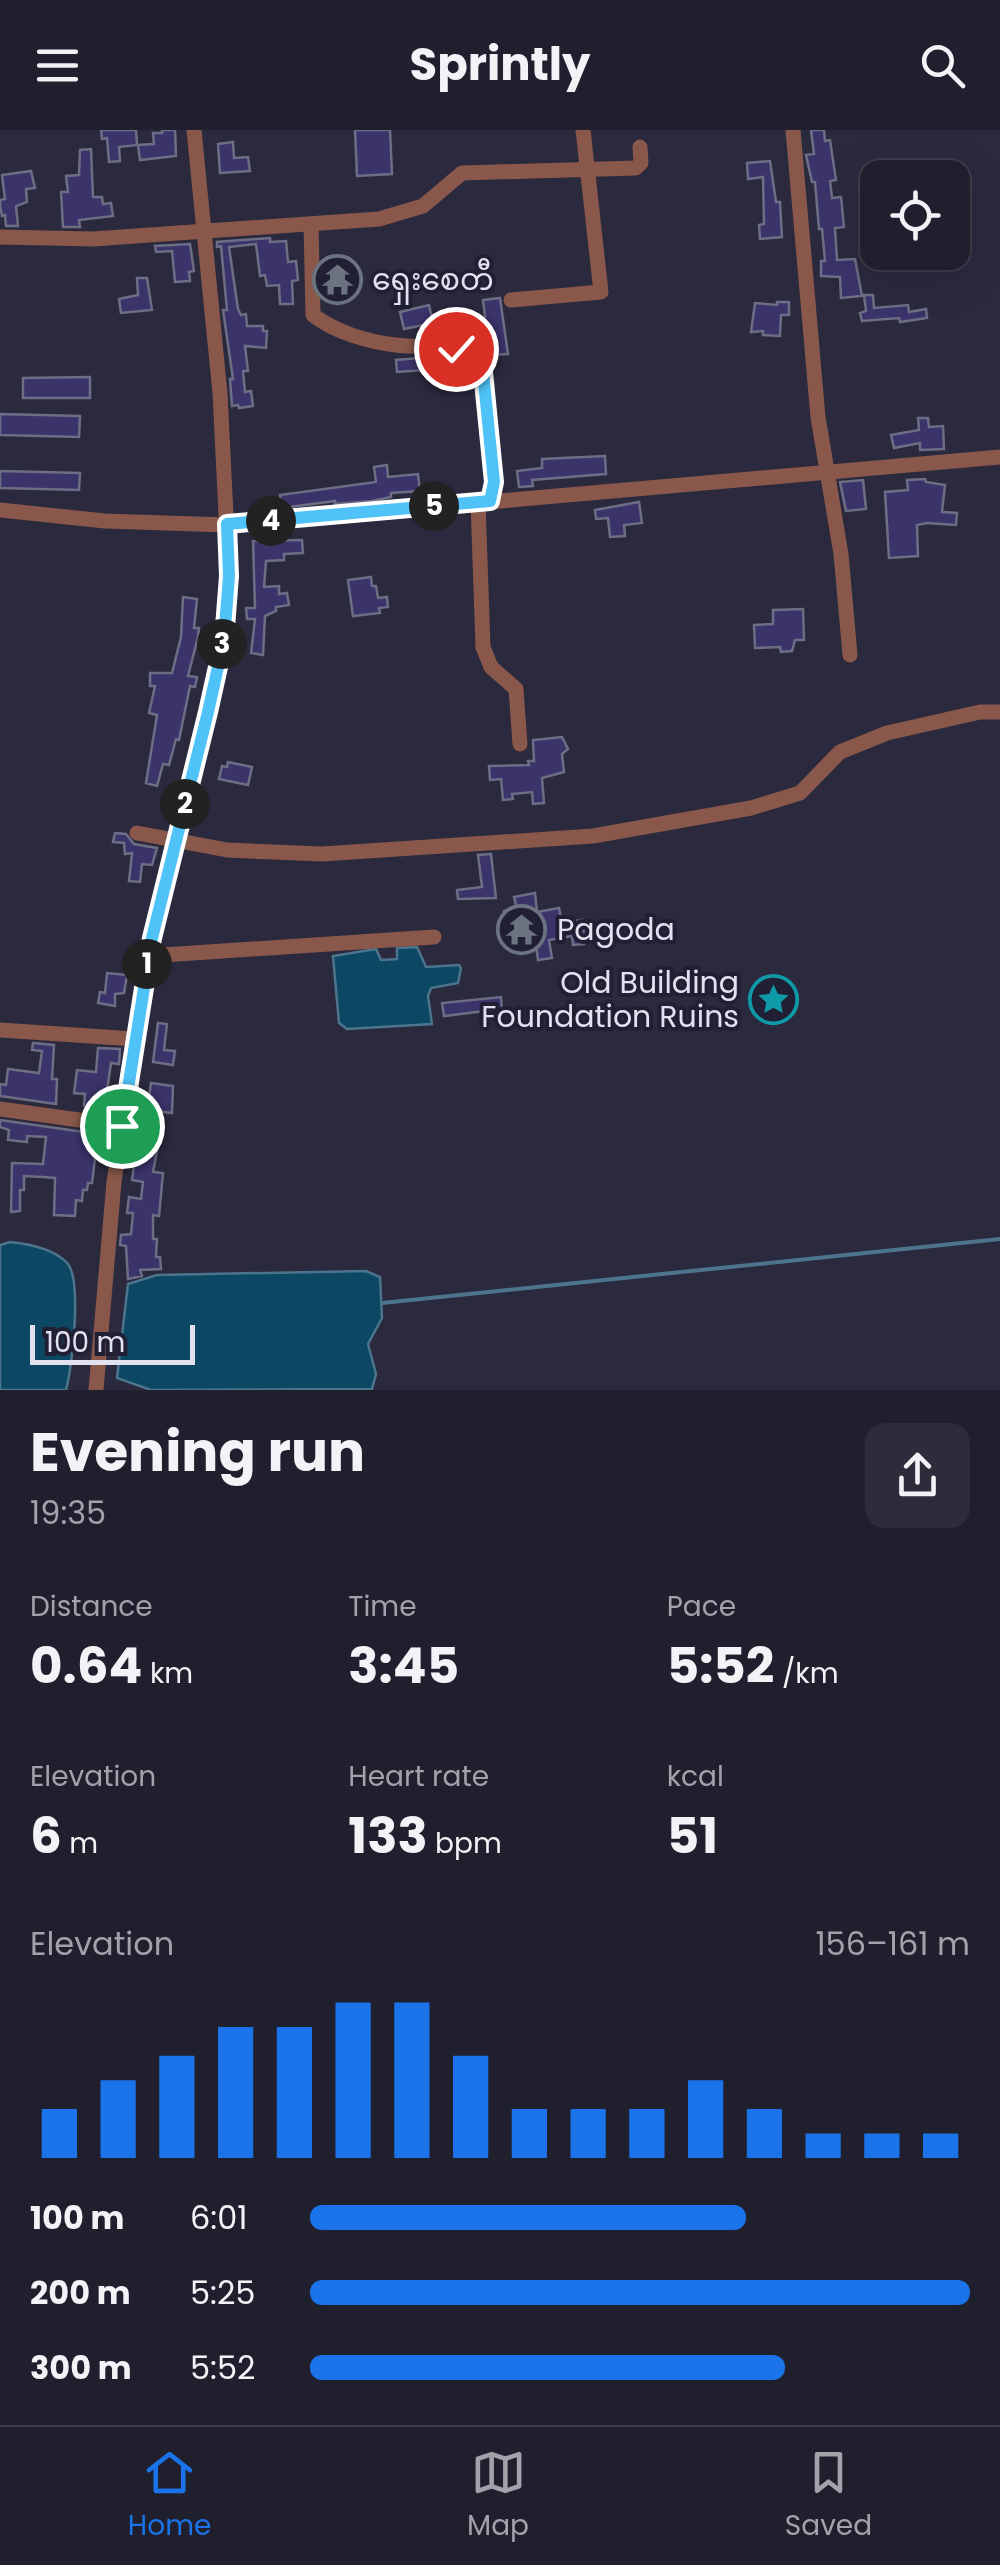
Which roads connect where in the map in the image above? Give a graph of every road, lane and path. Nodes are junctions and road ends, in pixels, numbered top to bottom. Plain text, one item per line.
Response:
1 (194, 130) edge
2 (584, 130) edge
3 (792, 130) edge
4 (640, 147) dead end
5 (586, 170) junction
6 (311, 224) junction
7 (203, 232) junction
8 (0, 238) edge
9 (511, 300) dead end
10 (1000, 457) edge
11 (828, 472) junction
12 (484, 501) junction
13 (0, 510) edge
14 (227, 524) junction
15 (850, 655) dead end
16 (1000, 712) edge
17 (520, 744) dead end
18 (137, 833) dead end
19 (177, 841) junction
20 (434, 937) dead end
21 (148, 956) junction
22 (0, 1030) edge
23 (136, 1039) junction
24 (0, 1109) edge
25 (122, 1126) junction
26 (96, 1390) edge

1 - 7 street
2 - 5 street
3 - 11 street
4 - 5 street
5 - 6 street
5 - 9 street
6 - 7 street
6 - 12 street
7 - 8 street
7 - 14 street
10 - 11 street
11 - 12 street
11 - 15 street
12 - 14 street
12 - 17 street
13 - 14 street
14 - 19 street
16 - 19 street
18 - 19 street
19 - 21 street
20 - 21 street
21 - 23 street
22 - 23 street
23 - 25 street
24 - 25 street
25 - 26 street

